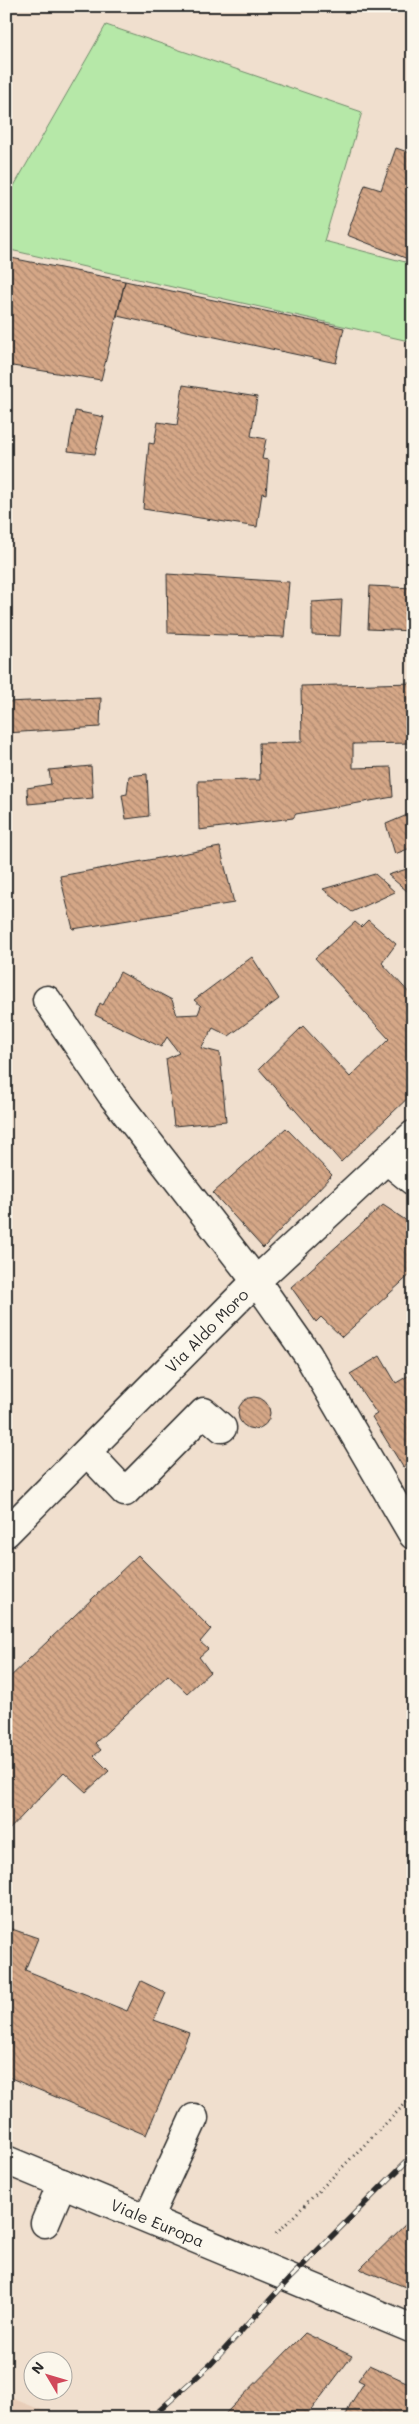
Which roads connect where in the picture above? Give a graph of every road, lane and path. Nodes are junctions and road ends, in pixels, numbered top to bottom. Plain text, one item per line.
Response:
1 (47, 1000) dead end
2 (413, 1136) edge
3 (387, 1160) junction
4 (413, 1181) edge
5 (256, 1281) junction
6 (222, 1428) dead end
7 (87, 1452) junction
8 (6, 1533) edge
9 (413, 1535) edge
10 (413, 2096) edge
11 (194, 2118) dead end
12 (6, 2160) edge
13 (62, 2183) junction
14 (148, 2218) junction
15 (45, 2223) dead end
16 (273, 2237) dead end
17 (413, 2329) edge

1 - 5 street
2 - 3 street, Via Aldo Moro
3 - 4 street
3 - 5 street, Via Aldo Moro
5 - 7 street, Via Aldo Moro
5 - 9 street
6 - 7 street
7 - 8 street, Via Aldo Moro
10 - 16 path
11 - 14 street
12 - 13 street, Viale Europa
13 - 14 street, Viale Europa
13 - 15 street
14 - 17 street, Viale Europa

